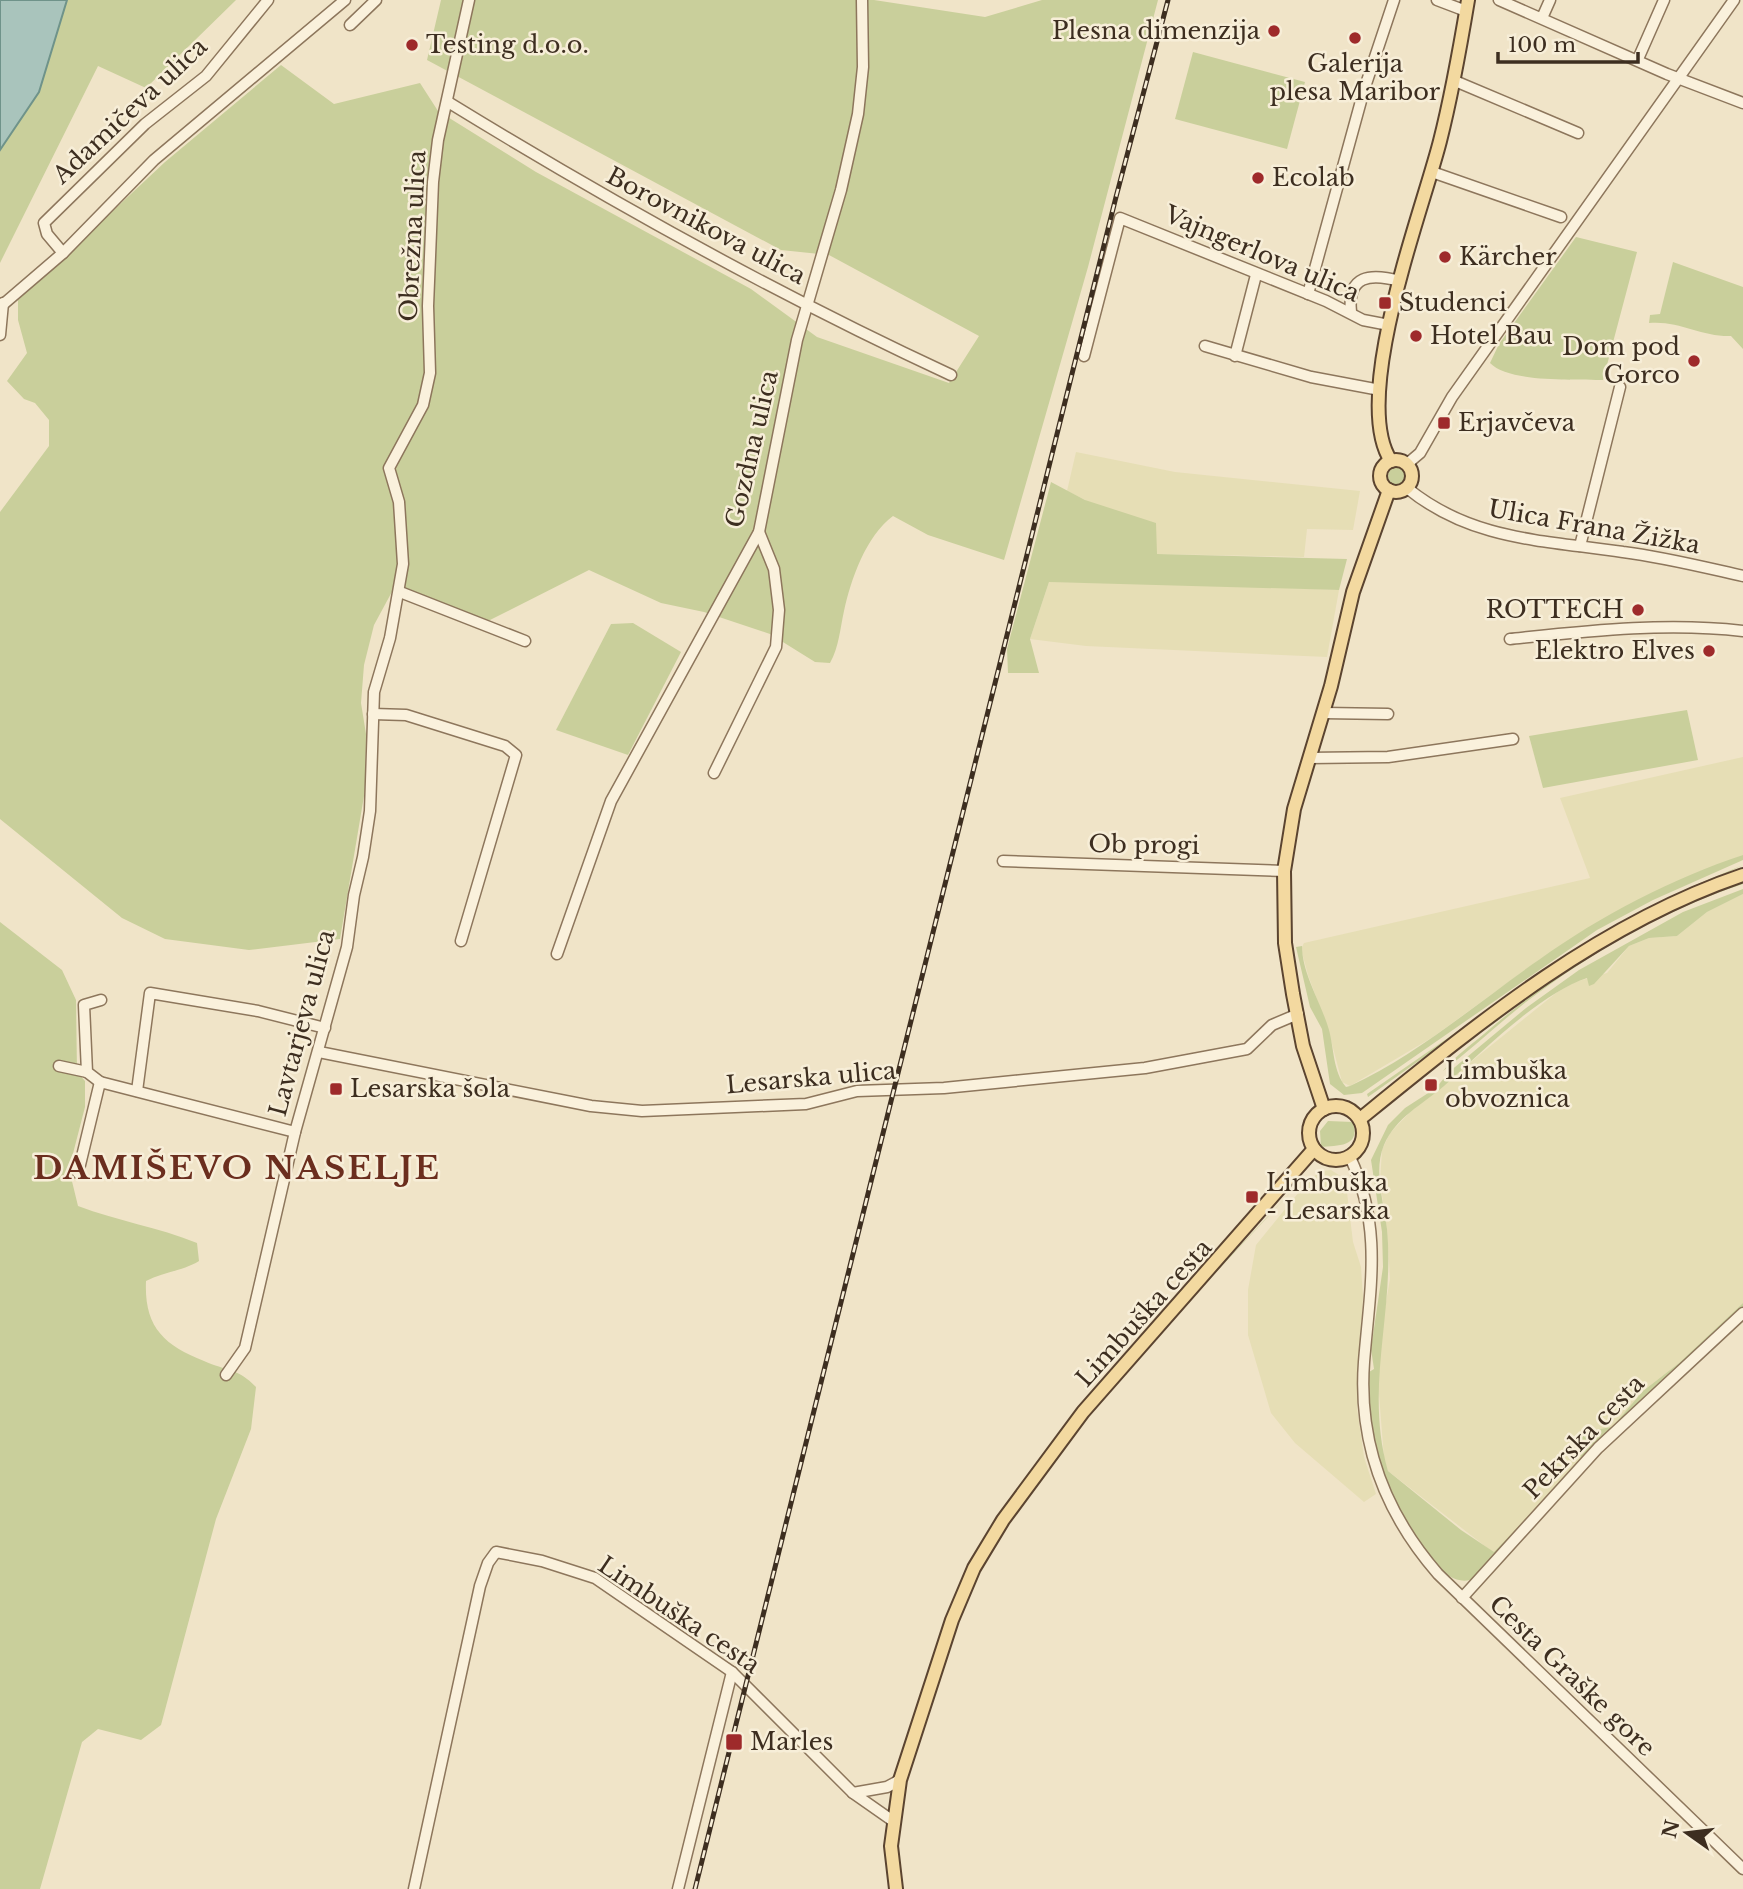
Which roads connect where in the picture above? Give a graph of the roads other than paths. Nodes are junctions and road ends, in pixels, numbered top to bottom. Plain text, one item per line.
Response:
1 (268, 0) edge
2 (345, 0) edge
3 (376, 0) edge
4 (469, 0) edge
5 (862, 0) edge
6 (1394, 0) edge
7 (1437, 0) edge
8 (1499, 0) edge
9 (1550, 0) edge
10 (1664, 0) edge
11 (1734, 0) edge
12 (1467, 6) edge
13 (1542, 18) junction
14 (350, 25) dead end
15 (1638, 59) junction
16 (1679, 77) junction
17 (1455, 81) junction
18 (448, 102) junction
19 (1743, 103) edge
20 (1577, 133) dead end
21 (1432, 172) junction
22 (1561, 217) dead end
23 (63, 253) junction
24 (1256, 275) junction
25 (1400, 281) junction
26 (1308, 294) junction
27 (808, 304) junction
28 (1, 305) edge
29 (1351, 312) junction
30 (1389, 325) junction
31 (0, 335) edge
32 (1205, 346) dead end
33 (1084, 356) dead end
34 (1235, 356) junction
35 (951, 375) dead end
36 (1620, 387) dead end
37 (1380, 390) junction
38 (1391, 461) junction
39 (1408, 464) junction
40 (388, 468) joint
41 (1407, 488) junction
42 (1390, 490) junction
43 (759, 532) junction
44 (1580, 546) junction
45 (1743, 576) edge
46 (400, 592) junction
47 (1743, 631) edge
48 (1510, 639) dead end
49 (525, 640) dead end
50 (1324, 713) junction
51 (373, 714) junction
52 (1388, 714) dead end
53 (1513, 739) dead end
54 (1309, 758) junction
55 (714, 774) dead end
56 (1003, 861) dead end
57 (1284, 871) junction
58 (1743, 875) edge
59 (461, 941) dead end
60 (557, 954) dead end
61 (101, 1000) dead end
62 (1298, 1014) junction
63 (325, 1028) junction
64 (319, 1052) junction
65 (59, 1066) dead end
66 (88, 1072) junction
67 (100, 1082) junction
68 (137, 1091) junction
69 (1324, 1109) junction
70 (1360, 1119) junction
71 (295, 1132) junction
72 (1314, 1149) junction
73 (1350, 1157) junction
74 (78, 1173) dead end
75 (1743, 1313) edge
76 (226, 1375) dead end
77 (1462, 1598) junction
78 (732, 1672) junction
79 (900, 1780) junction
80 (853, 1793) junction
81 (893, 1821) junction
82 (1743, 1869) edge
83 (414, 1889) edge
84 (678, 1889) edge
85 (896, 1889) edge

1 - 23 street, Adamičeva ulica
2 - 23 street
3 - 14 street
4 - 18 street, Obrežna ulica
5 - 27 street, Gozdna ulica
6 - 26 street
7 - 12 street
8 - 13 street
9 - 13 street
10 - 15 street
11 - 16 street
12 - 17 main road
13 - 15 street
15 - 16 street
16 - 19 street
16 - 39 street
17 - 20 street
17 - 21 main road
18 - 27 street, Borovnikova ulica
18 - 40 street, Obrežna ulica
21 - 22 street
21 - 25 main road
23 - 28 street
24 - 26 street, Vajngerlova ulica
24 - 33 street, Vajngerlova ulica
24 - 34 street
25 - 29 street
25 - 30 main road
26 - 29 street, Vajngerlova ulica
27 - 35 street, Borovnikova ulica
27 - 43 street, Gozdna ulica
28 - 31 street
29 - 30 street, Vajngerlova ulica
30 - 37 main road
32 - 34 street
34 - 37 street
36 - 44 street
37 - 38 main road
38 - 39 main road
38 - 42 main road
39 - 41 main road
40 - 46 street, Lavtarjeva ulica
41 - 42 main road
41 - 44 street, Ulica Frana Žižka
42 - 50 main road
43 - 55 street
43 - 60 street, Gozdna ulica
44 - 45 street, Ulica Frana Žižka
46 - 49 street
46 - 51 street, Lavtarjeva ulica
47 - 48 street
50 - 52 street
50 - 54 main road
51 - 59 street
51 - 63 street, Lavtarjeva ulica
53 - 54 street
54 - 57 main road
56 - 57 street, Ob progi
57 - 62 main road
58 - 70 main road
61 - 66 street
62 - 64 street, Lesarska ulica
62 - 69 main road
63 - 64 street, Lavtarjeva ulica
63 - 68 street
64 - 71 street, Lavtarjeva ulica
65 - 66 street
66 - 67 street
67 - 68 street
67 - 74 street
68 - 71 street
69 - 70 main road
69 - 72 main road
70 - 73 main road
71 - 76 street, Lavtarjeva ulica
72 - 73 main road
72 - 79 main road, Limbuška cesta
73 - 77 street, Cesta Graške gore
75 - 77 street, Pekrska cesta
77 - 82 street, Cesta Graške gore
78 - 80 street, Limbuška cesta
78 - 83 street, Limbuška cesta
78 - 84 street
79 - 80 street
79 - 81 main road, Limbuška cesta
80 - 81 street, Limbuška cesta
81 - 85 main road, Limbuška cesta

